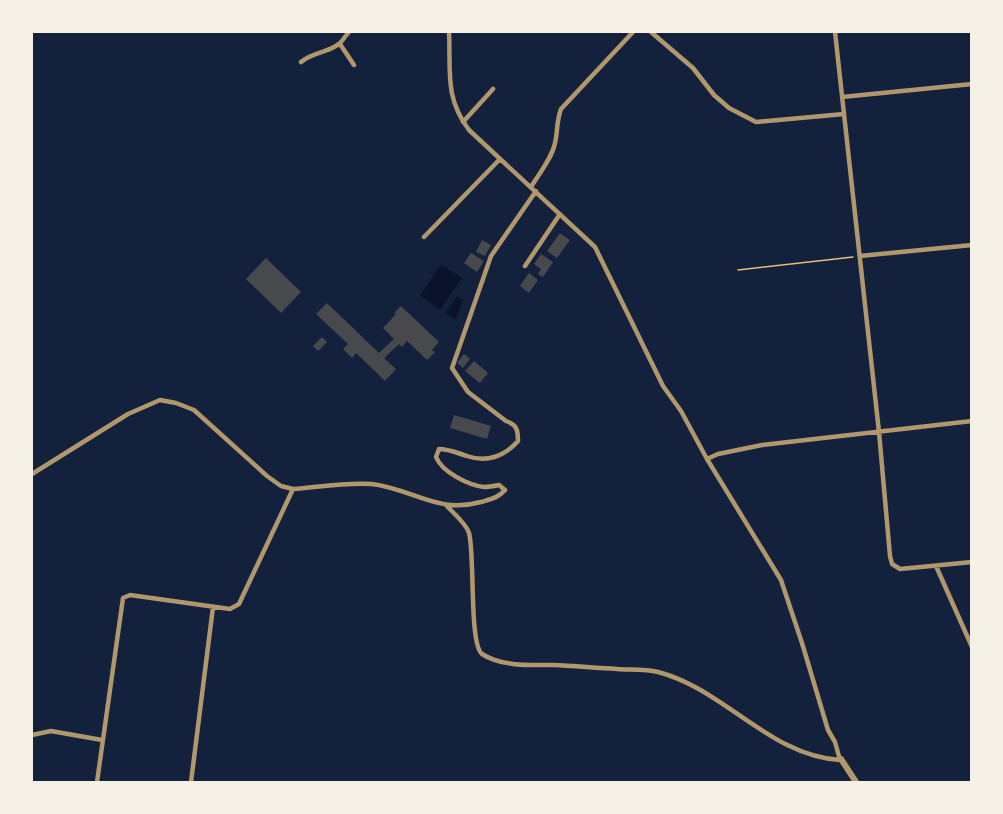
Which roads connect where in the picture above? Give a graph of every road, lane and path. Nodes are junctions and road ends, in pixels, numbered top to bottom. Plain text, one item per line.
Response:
1 (349, 32) edge
2 (449, 32) edge
3 (633, 32) edge
4 (651, 32) edge
5 (835, 32) edge
6 (340, 44) junction
7 (301, 62) dead end
8 (354, 64) dead end
9 (972, 84) edge
10 (493, 89) dead end
11 (842, 97) junction
12 (844, 114) junction
13 (463, 122) junction
14 (500, 159) junction
15 (531, 187) junction
16 (536, 191) junction
17 (560, 214) junction
18 (424, 237) dead end
19 (972, 245) edge
20 (860, 256) junction
21 (525, 266) dead end
22 (738, 270) dead end
23 (972, 422) edge
24 (879, 432) junction
25 (707, 459) junction
26 (32, 474) edge
27 (293, 489) junction
28 (446, 505) junction
29 (972, 562) edge
30 (936, 566) junction
31 (213, 607) junction
32 (972, 647) edge
33 (32, 735) edge
34 (102, 740) junction
35 (841, 759) junction
36 (97, 783) edge
37 (191, 783) edge
38 (856, 783) edge

1 - 6 street
2 - 13 street
3 - 15 street
4 - 12 street
5 - 11 street
6 - 7 street
6 - 8 street
9 - 11 street
10 - 13 street
11 - 12 street
12 - 20 street
13 - 14 street
14 - 15 street
14 - 18 street
15 - 16 street
16 - 17 street
16 - 28 street
17 - 21 street
17 - 25 street
19 - 20 street
20 - 22 path
20 - 24 street
23 - 24 street
24 - 25 street
24 - 30 street
25 - 35 street
26 - 27 street
27 - 28 street
27 - 31 street
28 - 35 street
29 - 30 street
30 - 32 street
31 - 34 street
31 - 37 street
33 - 34 street
34 - 36 street
35 - 38 street

